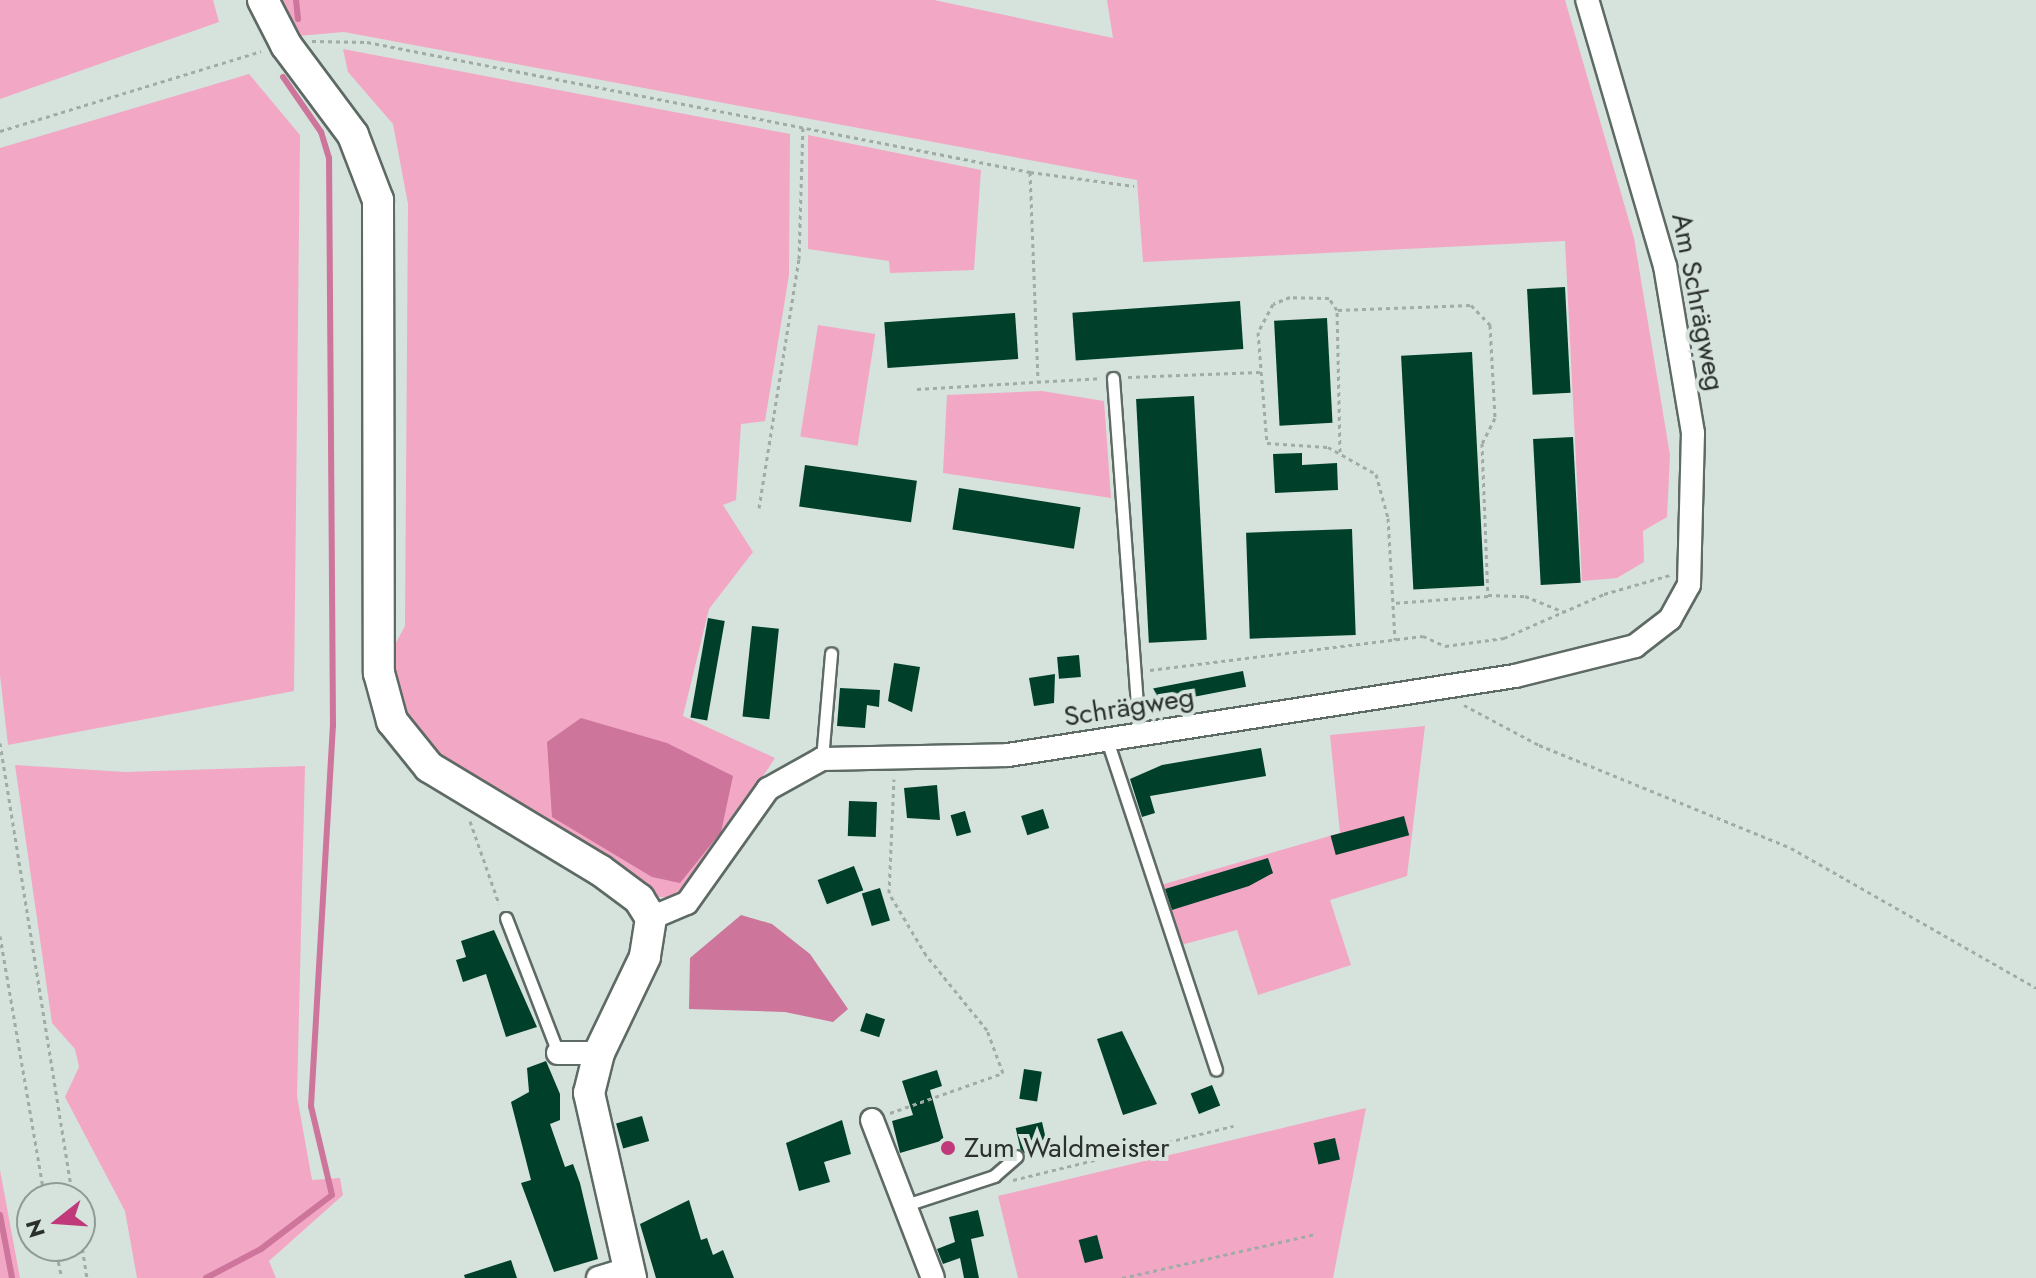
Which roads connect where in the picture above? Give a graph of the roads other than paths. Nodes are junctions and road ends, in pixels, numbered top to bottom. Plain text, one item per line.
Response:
1 (263, 0) edge
2 (1587, 0) edge
3 (1113, 378) road end
4 (1670, 619) joint
5 (831, 653) dead end
6 (1139, 736) junction
7 (1107, 740) junction
8 (822, 759) junction
9 (506, 918) road end
10 (651, 918) junction
11 (558, 1053) joint
12 (599, 1053) junction
13 (1216, 1069) dead end
14 (872, 1120) road end
15 (1017, 1156) dead end
16 (906, 1205) junction
17 (630, 1274) edge
18 (598, 1278) edge
19 (933, 1278) edge

1 - 10 street
2 - 4 street, Am Schrägweg
3 - 6 lane
4 - 6 street, Schrägweg
5 - 8 lane
6 - 7 street, Schrägweg
7 - 8 street, Schrägweg
7 - 13 lane
8 - 10 street, Schrägweg
9 - 11 lane
10 - 12 street
11 - 12 street
12 - 17 street
14 - 16 street
15 - 16 lane
16 - 19 street
17 - 18 street

